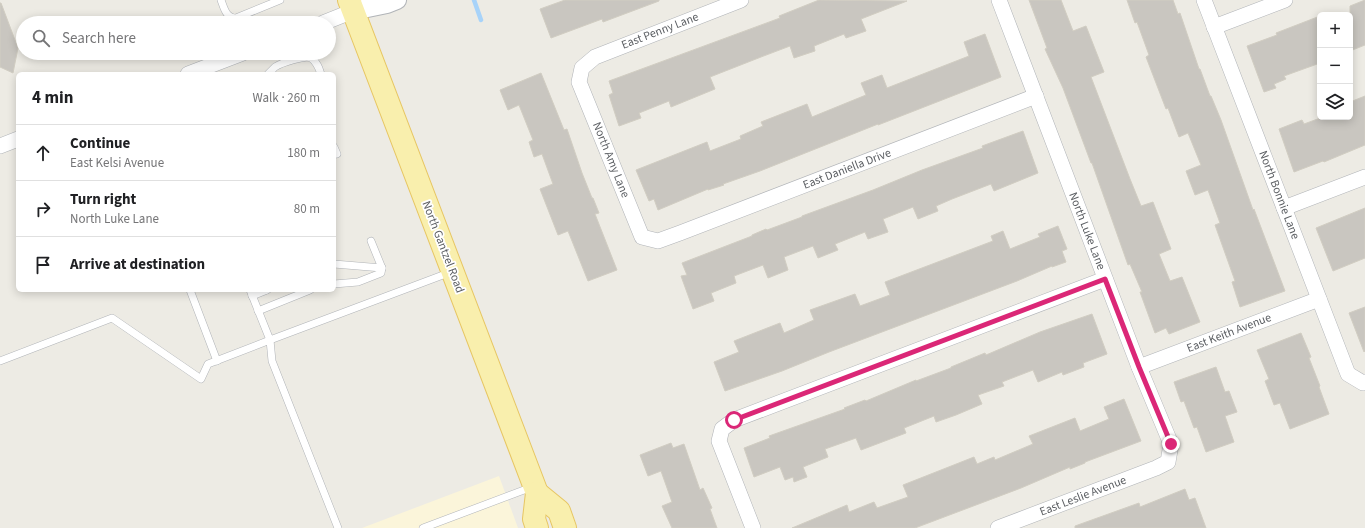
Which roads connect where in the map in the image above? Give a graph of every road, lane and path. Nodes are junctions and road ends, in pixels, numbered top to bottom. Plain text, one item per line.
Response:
1 (222, 0) edge
2 (280, 0) edge
3 (397, 0) edge
4 (741, 0) edge
5 (999, 0) edge
6 (1204, 0) edge
7 (1285, 0) edge
8 (357, 4) edge
9 (228, 16) edge
10 (241, 16) edge
11 (335, 16) edge
12 (1214, 27) junction
13 (225, 60) edge
14 (294, 60) edge
15 (313, 60) edge
16 (582, 68) joint
17 (193, 72) edge
18 (270, 72) edge
19 (320, 72) edge
20 (1036, 96) junction
21 (16, 140) edge
22 (0, 146) edge
23 (1365, 177) edge
24 (1284, 208) junction
25 (371, 241) dead end
26 (658, 241) joint
27 (336, 263) edge
28 (382, 268) junction
29 (452, 271) junction
30 (1105, 279) junction
31 (336, 284) edge
32 (191, 292) edge
33 (305, 292) edge
34 (251, 293) edge
35 (1319, 299) junction
36 (258, 311) junction
37 (270, 340) junction
38 (0, 361) edge
39 (217, 361) junction
40 (1139, 367) junction
41 (1364, 382) edge
42 (1168, 462) joint
43 (535, 490) junction
44 (338, 528) edge
45 (423, 528) edge
46 (537, 528) edge
47 (565, 528) edge
48 (752, 528) edge
49 (998, 528) edge

1 - 9 lane
2 - 10 lane
3 - 8 street
4 - 16 street, East Penny Lane
5 - 20 street, North Luke Lane
6 - 12 street, North Bonnie Lane
7 - 12 street
8 - 11 street
8 - 29 main road, North Gantzel Road
12 - 24 street, North Bonnie Lane
13 - 17 street
14 - 18 lane
15 - 19 lane
16 - 26 street, North Amy Lane
20 - 26 street, East Daniella Drive
20 - 30 street, North Luke Lane
21 - 22 street
23 - 24 street
24 - 35 street, North Bonnie Lane
25 - 28 lane
27 - 28 lane
28 - 31 lane
29 - 37 lane
29 - 43 main road, North Gantzel Road
30 - 40 street, North Luke Lane
30 - 48 street
32 - 39 lane
33 - 36 lane
34 - 36 lane
35 - 40 street, East Keith Avenue
35 - 41 street, North Bonnie Lane
36 - 37 lane
37 - 39 lane
37 - 44 lane
38 - 39 lane
40 - 42 street, North Luke Lane
42 - 49 street, East Leslie Avenue
43 - 45 lane
43 - 46 main road, North Gantzel Road
43 - 47 main road, North Gantzel Road

